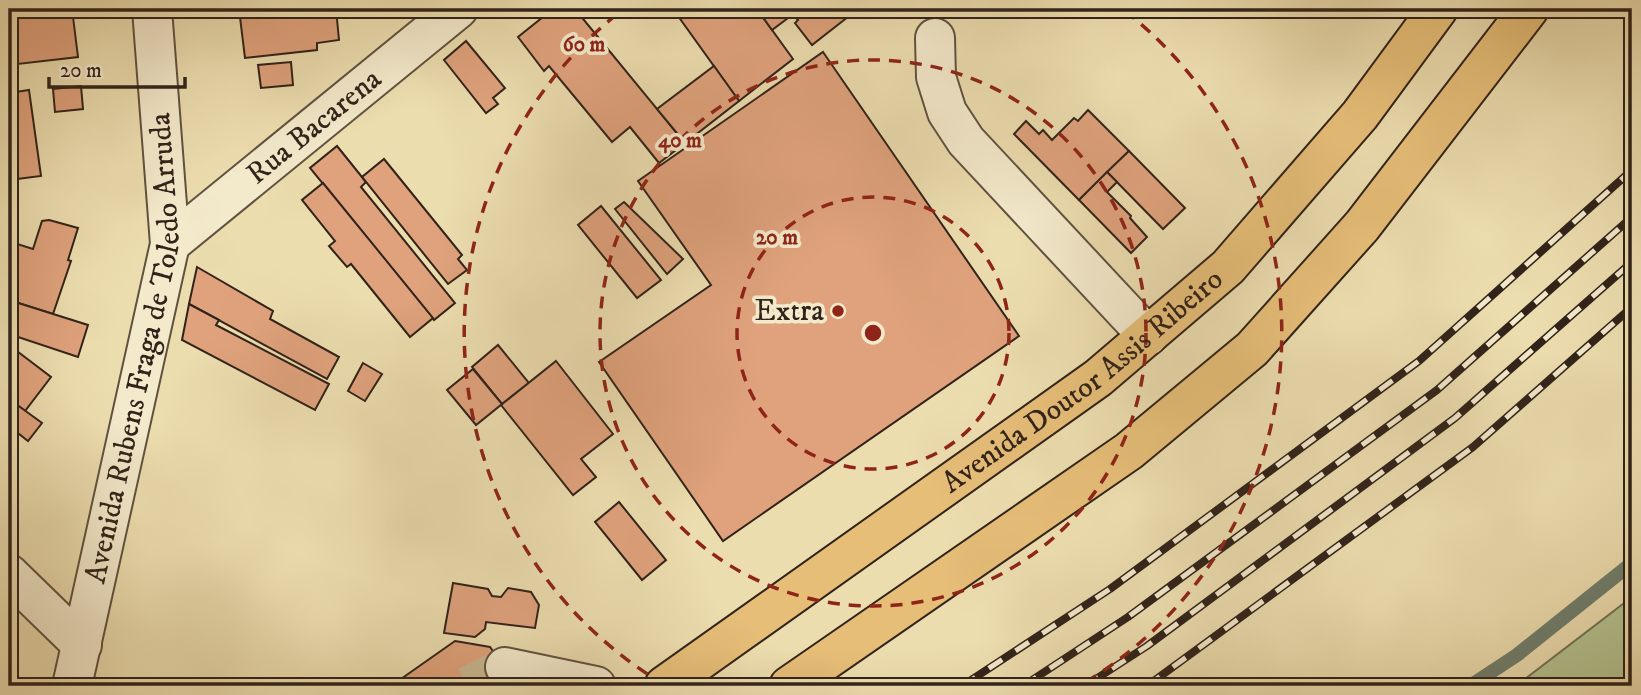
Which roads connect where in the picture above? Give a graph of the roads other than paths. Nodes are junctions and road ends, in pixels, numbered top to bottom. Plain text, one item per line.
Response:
1 (152, 9) edge
2 (458, 9) edge
3 (1438, 9) edge
4 (1529, 9) edge
5 (935, 38) dead end
6 (170, 244) junction
7 (1148, 336) junction
8 (9, 574) edge
9 (82, 645) junction
10 (505, 667) tunnel mouth
11 (72, 686) edge
12 (596, 686) edge
13 (664, 686) edge
14 (789, 686) edge

1 - 6 street, Avenida Rubens Fraga de Toledo Arruda
2 - 6 street, Rua Bacarena
3 - 7 main road, Avenida Doutor Assis Ribeiro
4 - 14 main road
5 - 7 street
6 - 9 street, Avenida Rubens Fraga de Toledo Arruda
7 - 13 main road, Avenida Doutor Assis Ribeiro
8 - 9 street
9 - 11 street, Avenida Rubens Fraga de Toledo Arruda
10 - 12 street

